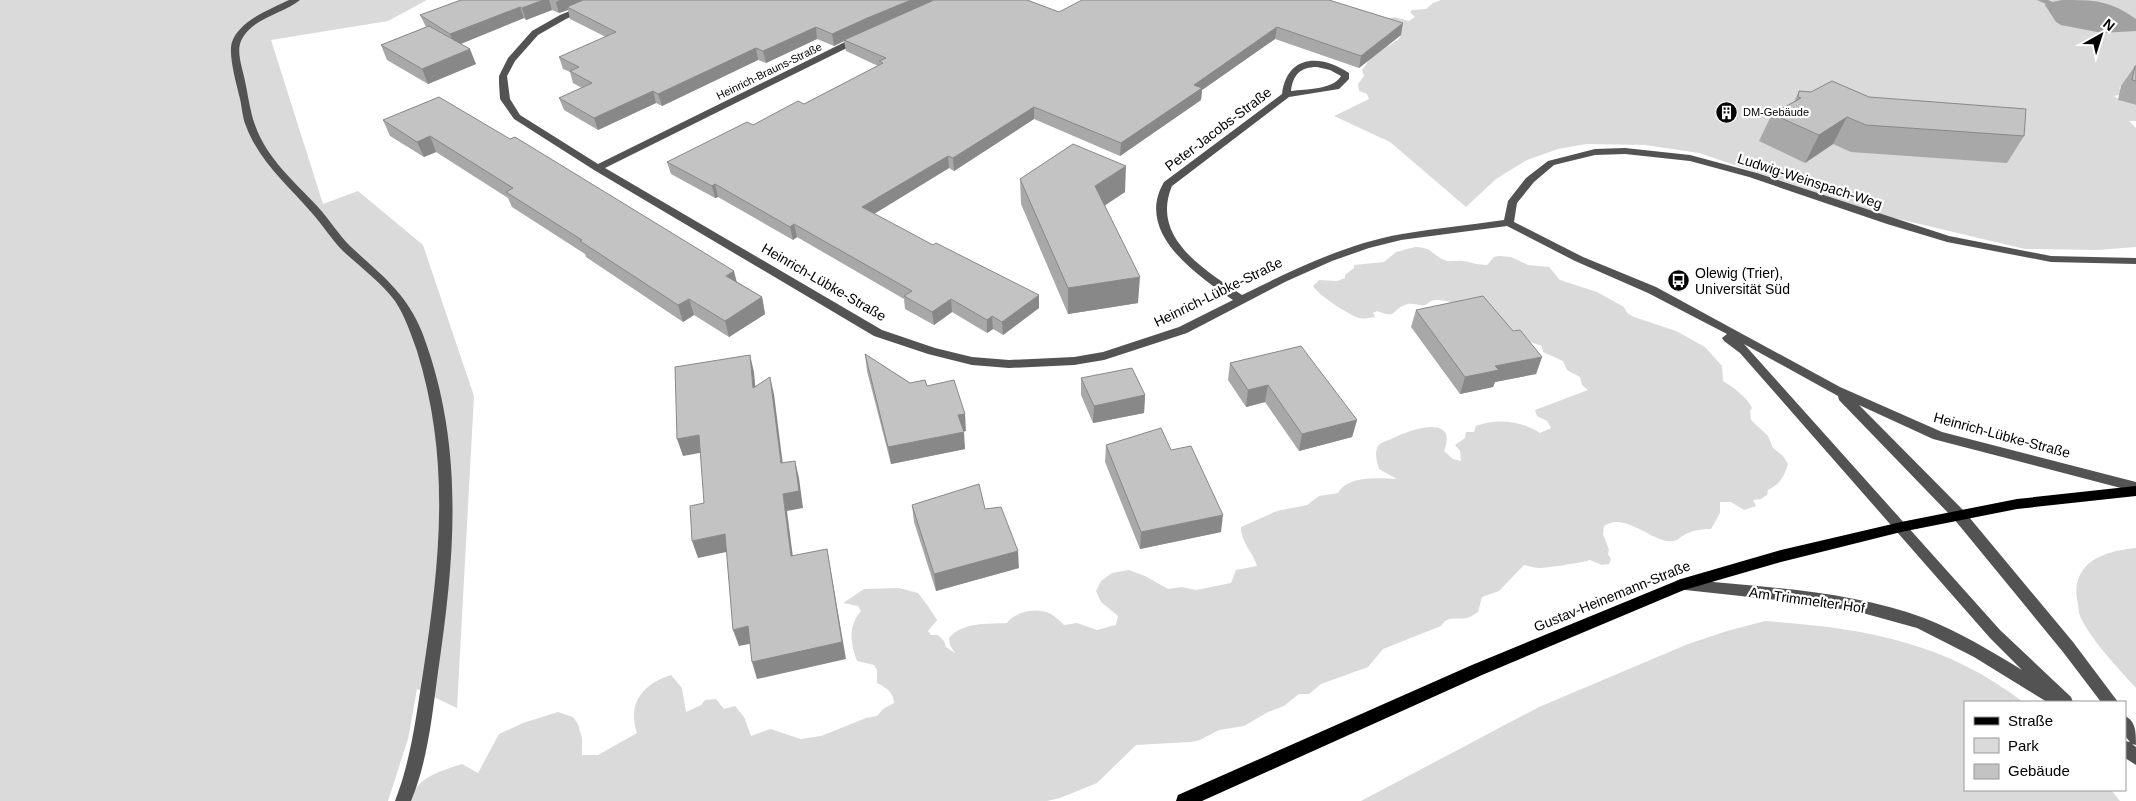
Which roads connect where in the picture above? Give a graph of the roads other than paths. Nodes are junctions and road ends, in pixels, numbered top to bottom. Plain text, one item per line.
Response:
1 (296, 0) edge
2 (603, 0) edge
3 (870, 34) edge
4 (1286, 95) junction
5 (598, 168) junction
6 (1510, 223) junction
7 (2136, 260) edge
8 (1241, 300) junction
9 (1697, 313) junction
10 (1836, 390) junction
11 (2136, 487) edge
12 (2136, 491) edge
13 (1959, 515) junction
14 (1901, 526) junction
15 (1681, 585) junction
16 (2059, 701) edge
17 (2065, 701) edge
18 (2109, 701) edge
19 (2126, 723) edge
20 (2136, 738) edge
21 (2126, 749) edge
22 (2136, 757) edge
23 (402, 801) edge
24 (1184, 801) edge

1 - 23 street
2 - 5 street, Heinrich-Lübke-Straße
3 - 5 street, Heinrich-Brauns-Straße
4 - 4 street, Peter-Jacobs-Straße
4 - 8 street, Peter-Jacobs-Straße
5 - 8 street, Heinrich-Lübke-Straße
6 - 7 street, Ludwig-Weinspach-Weg
6 - 8 street, Heinrich-Lübke-Straße
6 - 9 street, Heinrich-Lübke-Straße
9 - 10 street, Heinrich-Lübke-Straße
9 - 14 street, Heinrich-Lübke-Straße
10 - 11 street, Heinrich-Lübke-Straße
10 - 13 street, Heinrich-Lübke-Straße
12 - 13 main road, Gustav-Heinemann-Straße
13 - 14 main road, Gustav-Heinemann-Straße
13 - 18 street
14 - 15 main road, Gustav-Heinemann-Straße
14 - 17 street
15 - 16 street, Am Trimmelter Hof
15 - 24 main road, Gustav-Heinemann-Straße
19 - 20 street
21 - 22 street

